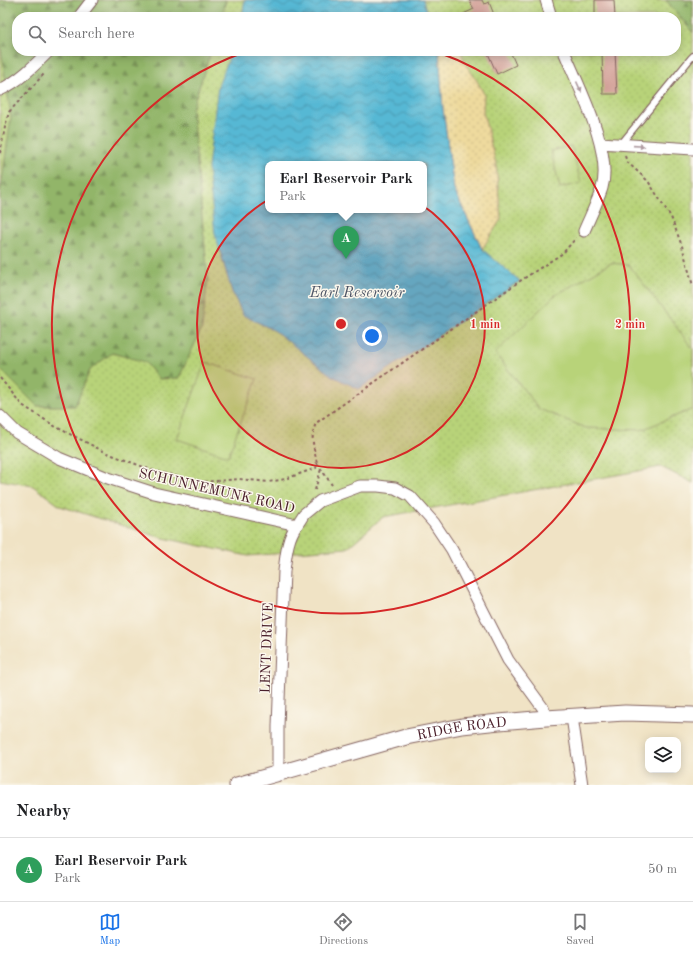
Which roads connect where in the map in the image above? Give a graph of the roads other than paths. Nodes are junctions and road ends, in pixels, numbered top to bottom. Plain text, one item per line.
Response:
1 (92, 0) edge
2 (546, 0) edge
3 (83, 12) edge
4 (550, 12) edge
5 (44, 56) edge
6 (566, 56) edge
7 (693, 56) edge
8 (0, 90) edge
9 (600, 143) junction
10 (620, 144) junction
11 (693, 150) edge
12 (584, 231) road end
13 (0, 416) edge
14 (297, 525) junction
15 (693, 715) edge
16 (572, 717) junction
17 (546, 718) junction
18 (278, 773) junction
19 (237, 785) edge
20 (582, 785) edge

1 - 3 street
2 - 4 street
5 - 8 street
6 -> 9 street
7 - 10 lane
9 - 10 street
9 - 12 street
10 -> 11 street
13 - 14 street, SCHUNNEMUNK ROAD
14 - 17 street, SCHUNNEMUNK ROAD
14 - 18 street, LENT DRIVE
15 - 16 street, RIDGE ROAD
16 - 17 street, RIDGE ROAD
16 - 20 street
17 - 18 street, RIDGE ROAD
18 - 19 street, RIDGE ROAD

